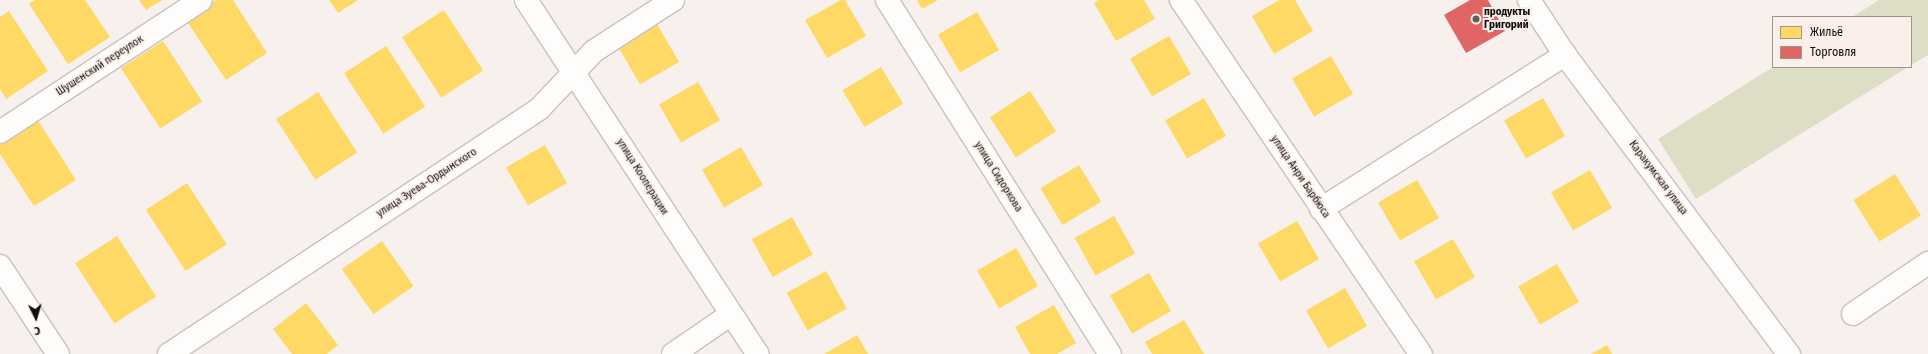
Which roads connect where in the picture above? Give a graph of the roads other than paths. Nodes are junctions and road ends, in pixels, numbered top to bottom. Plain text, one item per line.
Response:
1 (201, 0) edge
2 (526, 0) edge
3 (673, 0) edge
4 (887, 0) edge
5 (1181, 0) edge
6 (1530, 0) edge
7 (1565, 55) junction
8 (575, 71) junction
9 (0, 132) edge
10 (1322, 209) junction
11 (1928, 263) edge
12 (0, 266) edge
13 (1853, 314) dead end
14 (730, 315) junction
15 (58, 354) edge
16 (169, 354) edge
17 (673, 354) edge
18 (758, 354) edge
19 (1110, 354) edge
20 (1421, 354) edge
21 (1788, 354) edge

1 - 9 street, Шушенский переулок
2 - 8 street, улица Кооперации
3 - 8 street, улица Зуева-Ордынского
4 - 19 street, улица Сидоркова
5 - 10 street, улица Анри Барбюса
6 - 7 street, Каракумская улица
7 - 10 street
7 - 21 street, Каракумская улица
8 - 14 street, улица Кооперации
8 - 16 street, улица Зуева-Ордынского
10 - 20 street, улица Анри Барбюса
11 - 13 street
12 - 15 street
14 - 17 street
14 - 18 street, улица Кооперации

